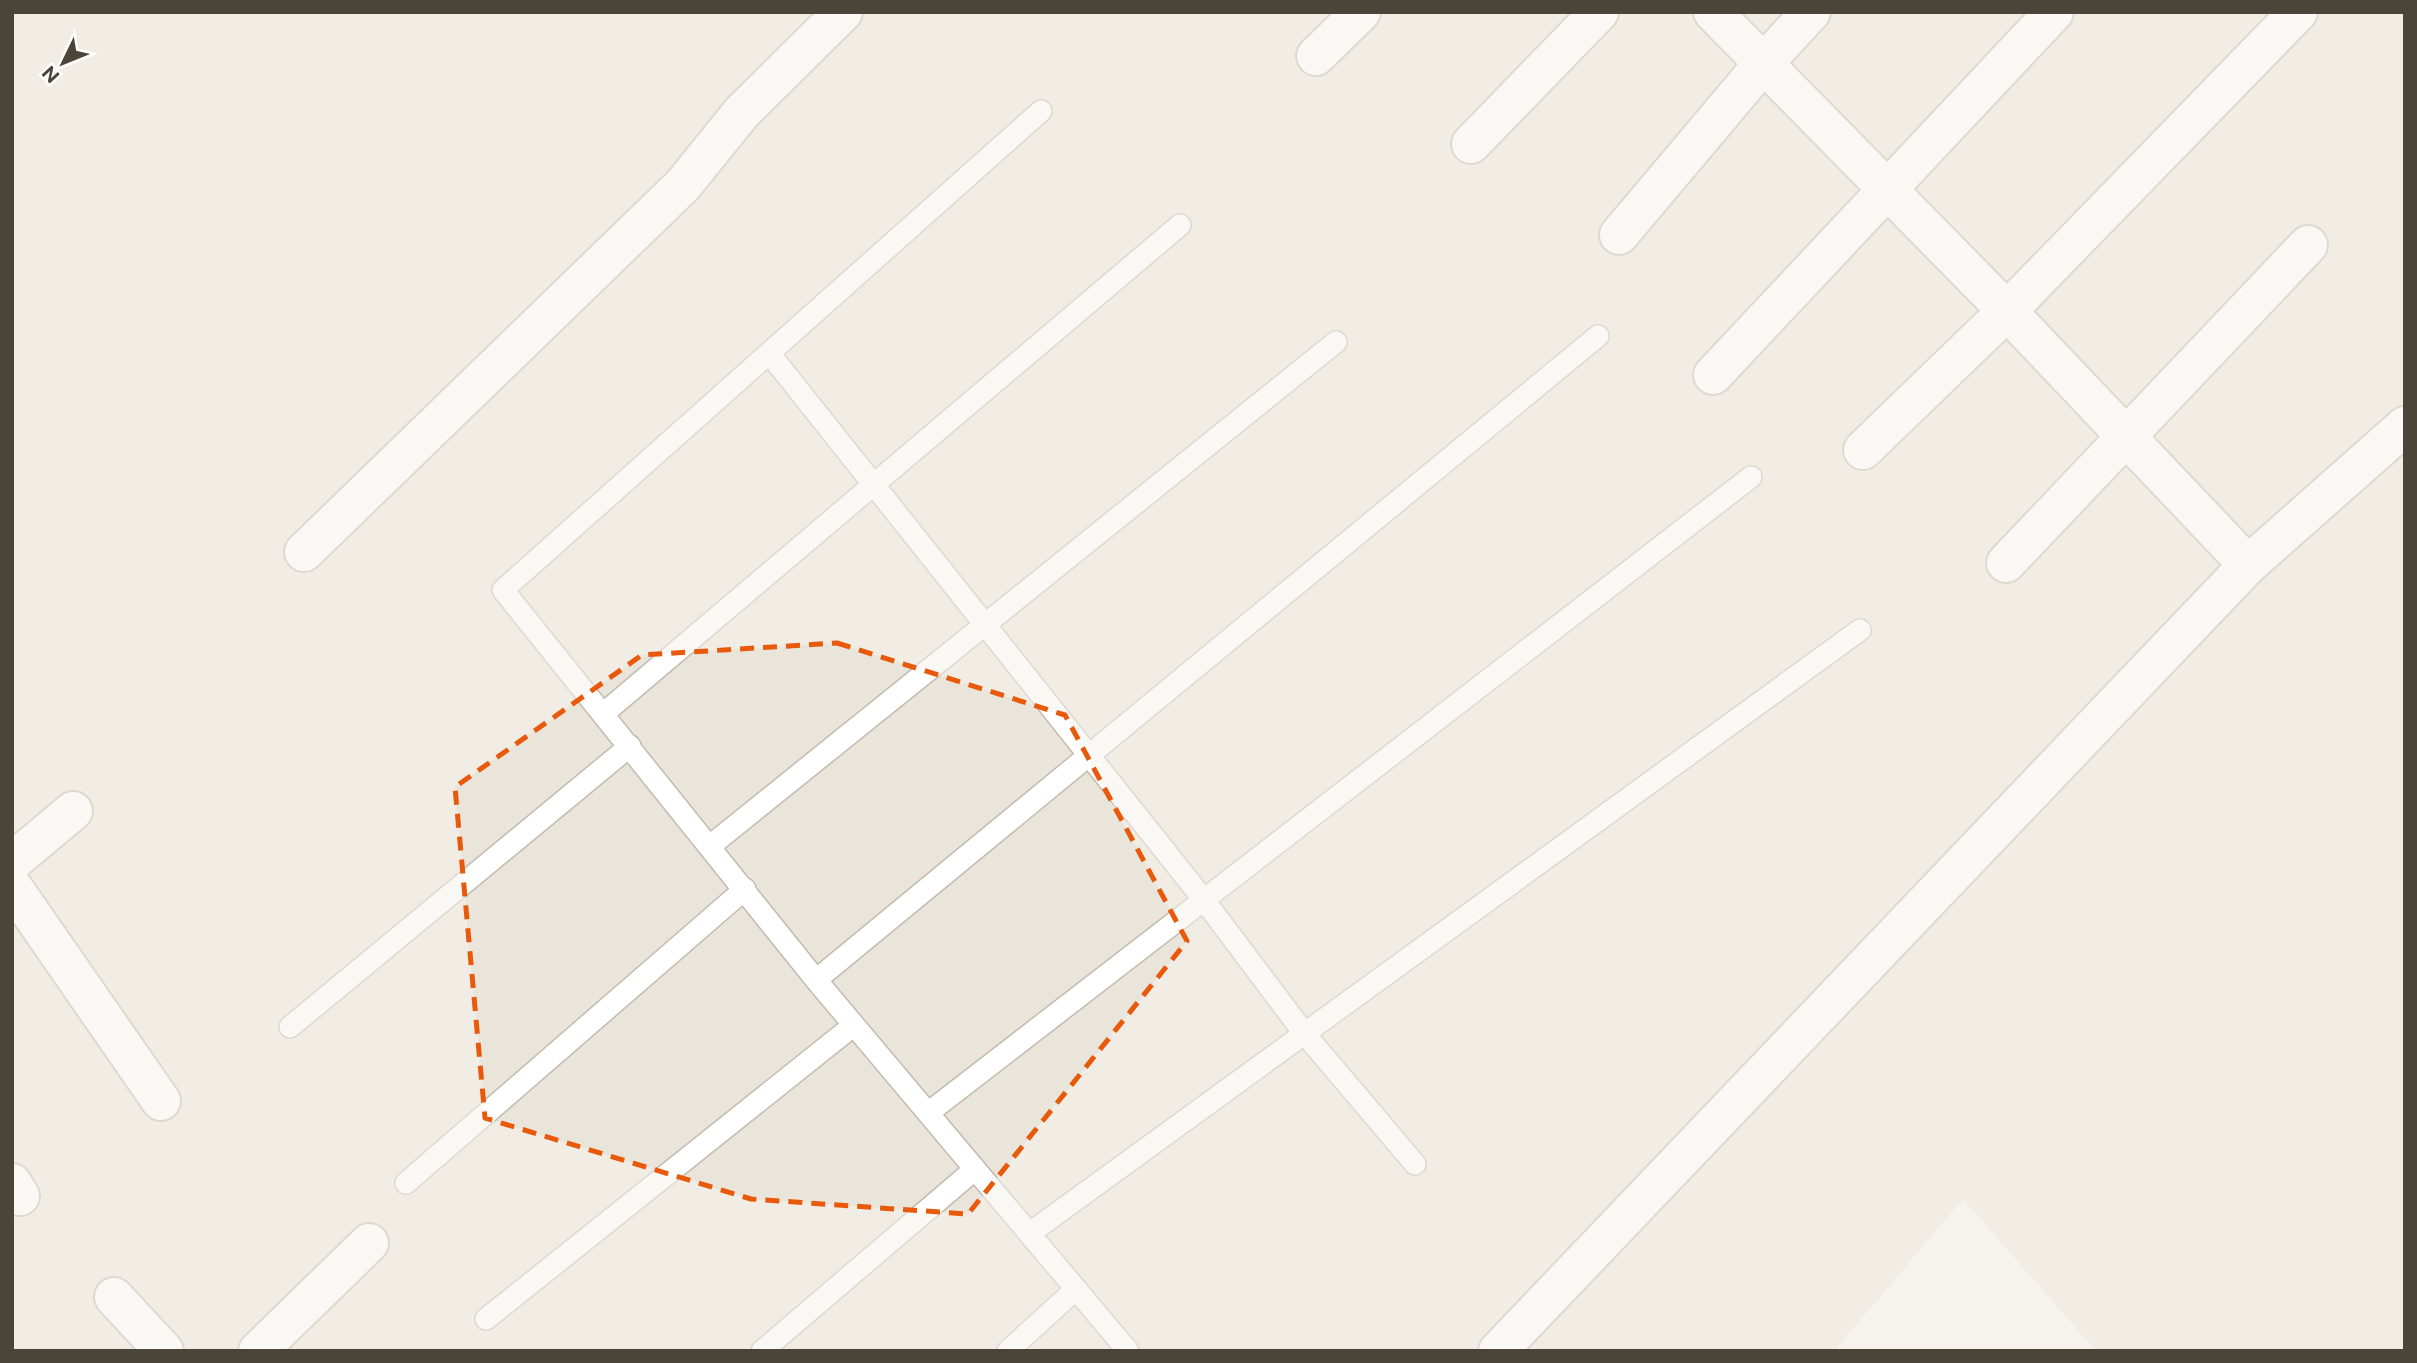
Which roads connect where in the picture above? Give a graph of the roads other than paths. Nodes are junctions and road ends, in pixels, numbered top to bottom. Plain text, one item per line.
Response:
1 (843, 12) edge
2 (1361, 12) edge
3 (1599, 12) edge
4 (1713, 12) edge
5 (1811, 12) edge
6 (2054, 12) edge
7 (2298, 12) edge
8 (1316, 56) dead end
9 (1763, 64) junction
10 (1041, 111) dead end
11 (1471, 144) dead end
12 (1888, 188) junction
13 (1180, 225) dead end
14 (1619, 235) dead end
15 (2308, 245) dead end
16 (2007, 311) junction
17 (1598, 336) dead end
18 (1336, 342) dead end
19 (769, 353) junction
20 (1713, 375) dead end
21 (2405, 426) edge
22 (2128, 435) junction
23 (1863, 450) dead end
24 (1751, 477) dead end
25 (874, 485) junction
26 (304, 552) dead end
27 (2006, 562) dead end
28 (2248, 565) junction
29 (985, 624) junction
30 (1860, 630) dead end
31 (604, 714) junction
32 (630, 746) junction
33 (1089, 755) junction
34 (73, 811) dead end
35 (710, 846) junction
36 (12, 862) edge
37 (12, 886) edge
38 (744, 889) junction
39 (1204, 900) junction
40 (816, 980) junction
41 (854, 1025) junction
42 (290, 1027) dead end
43 (1304, 1033) junction
44 (161, 1101) dead end
45 (928, 1113) junction
46 (1415, 1164) dead end
47 (974, 1170) junction
48 (406, 1183) dead end
49 (1030, 1233) junction
50 (369, 1243) dead end
51 (1076, 1289) junction
52 (114, 1297) dead end
53 (486, 1319) dead end
54 (164, 1351) edge
55 (258, 1351) edge
56 (762, 1351) edge
57 (1008, 1351) edge
58 (1128, 1351) edge
59 (1498, 1351) edge

1 - 26 street
2 - 8 street
3 - 11 street
4 - 9 street
5 - 9 street
6 - 12 street
7 - 16 street
9 - 12 street
9 - 14 street
10 - 19 lane
12 - 16 street
12 - 20 street
13 - 25 lane
15 - 22 street
16 - 22 street
16 - 23 street
17 - 33 lane
18 - 29 lane
19 - 25 lane
19 - 31 lane
21 - 28 street
22 - 27 street
22 - 28 street
24 - 39 lane
25 - 29 lane
25 - 31 lane
28 - 59 street
29 - 33 lane
29 - 35 lane
30 - 43 lane
31 - 32 lane
32 - 35 lane
32 - 42 lane
33 - 39 lane
33 - 40 lane
34 - 36 street
35 - 38 lane
37 - 44 street
38 - 40 lane
38 - 48 lane
39 - 43 lane
39 - 45 lane
40 - 41 lane
41 - 45 lane
41 - 53 lane
43 - 46 lane
43 - 49 lane
45 - 47 lane
47 - 49 lane
47 - 56 lane
49 - 51 lane
50 - 55 street
51 - 57 lane
51 - 58 lane
52 - 54 street

